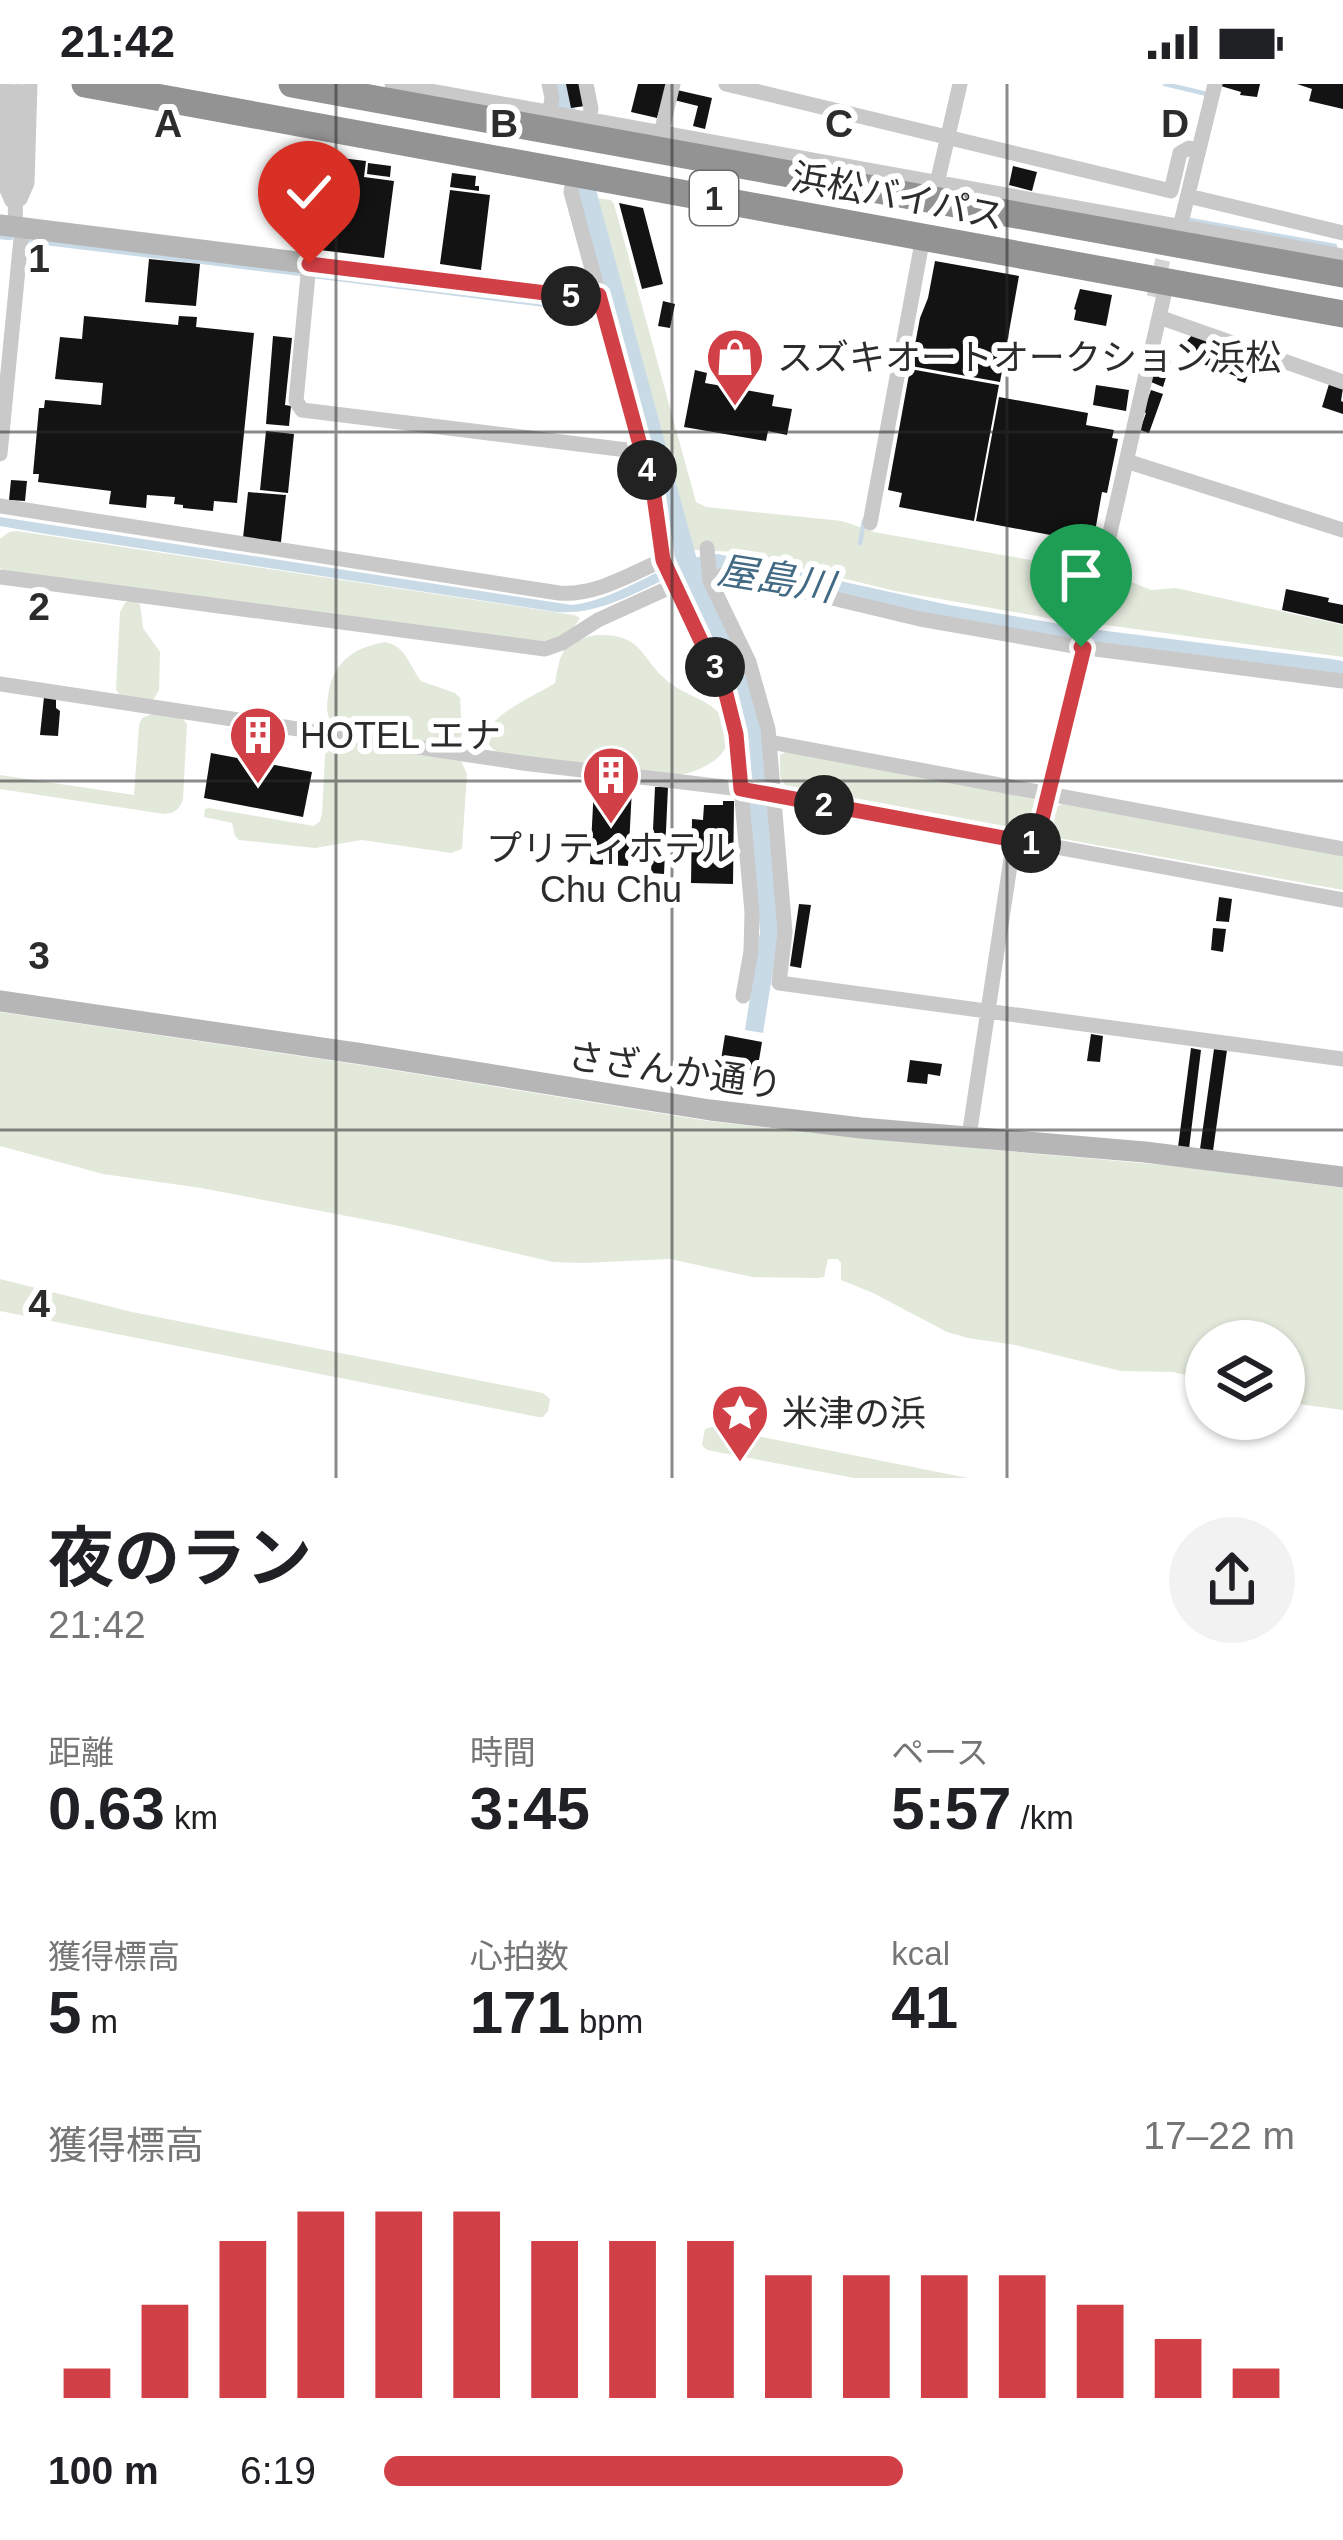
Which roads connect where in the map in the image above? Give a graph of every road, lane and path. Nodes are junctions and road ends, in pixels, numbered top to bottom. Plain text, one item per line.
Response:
1 (85, 84) edge
2 (184, 84) edge
3 (292, 84) edge
4 (392, 84) edge
5 (549, 84) edge
6 (586, 84) edge
7 (673, 84) edge
8 (726, 84) edge
9 (960, 84) edge
10 (1215, 84) edge
11 (18, 86) edge
12 (548, 121) junction
13 (304, 124) junction
14 (602, 128) junction
15 (662, 133) junction
16 (947, 137) junction
17 (1198, 155) junction
18 (574, 172) junction
19 (935, 191) junction
20 (1188, 196) junction
21 (13, 222) edge
22 (1176, 230) junction
23 (1343, 233) edge
24 (923, 237) junction
25 (1233, 254) junction
26 (1343, 256) edge
27 (309, 264) junction
28 (1343, 274) edge
29 (1161, 289) junction
30 (1343, 289) edge
31 (599, 295) junction
32 (1343, 314) edge
33 (1159, 317) junction
34 (1150, 356) junction
35 (4, 371) edge
36 (1343, 382) edge
37 (640, 446) junction
38 (0, 454) edge
39 (1126, 461) junction
40 (0, 506) edge
41 (870, 523) dead end
42 (1343, 530) edge
43 (707, 550) dead end
44 (669, 573) junction
45 (0, 577) edge
46 (708, 577) junction
47 (1082, 646) junction
48 (1343, 681) edge
49 (0, 684) edge
50 (770, 742) junction
51 (744, 790) junction
52 (1048, 794) junction
53 (772, 795) junction
54 (1013, 839) junction
55 (1036, 844) junction
56 (1343, 849) edge
57 (1343, 900) edge
58 (743, 996) dead end
59 (0, 1001) edge
60 (987, 1011) junction
61 (1343, 1059) edge
62 (969, 1136) junction
63 (1343, 1177) edge

1 - 13 highway, 浜松バイパス / 1
2 - 13 highway
3 - 12 highway, 浜松バイパス / 1
4 - 12 street
5 - 12 street
6 - 14 street
7 - 15 street
8 - 16 street
9 - 16 street
10 - 17 street
11 - 21 street
12 - 14 highway, 浜松バイパス / 1
13 - 18 highway, 浜松バイパス / 1
14 - 15 street
14 - 19 highway, 浜松バイパス / 1
15 - 19 street
16 - 17 street
16 - 19 street
17 - 20 street
17 - 22 street
18 - 24 highway, 浜松バイパス / 1
18 - 31 street
19 - 22 highway, 浜松バイパス / 1
20 - 22 street
20 - 23 street
21 - 27 street
21 - 35 street
22 - 25 highway, 浜松バイパス / 1
22 - 26 street
24 - 29 highway, 浜松バイパス / 1
24 - 41 street
25 - 28 highway, 浜松バイパス / 1
25 - 30 highway
27 - 31 street
27 - 37 street
29 - 32 highway, 浜松バイパス / 1
29 - 33 street
29 - 34 street
31 - 37 street
33 - 34 street
33 - 36 street
34 - 39 street
35 - 38 street
37 - 44 street
39 - 42 street
39 - 47 street
40 - 44 street
43 - 46 street
44 - 45 street
44 - 51 street
46 - 47 street
46 - 50 street
47 - 48 street
47 - 52 street
49 - 51 street
50 - 52 street
50 - 53 street
51 - 53 street
51 - 58 street
52 - 55 street
52 - 56 street
53 - 54 street
53 - 60 street
54 - 55 street
54 - 60 street
55 - 57 street
59 - 62 street, さざんか通り
60 - 61 street
60 - 62 street
62 - 63 street, さざんか通り

